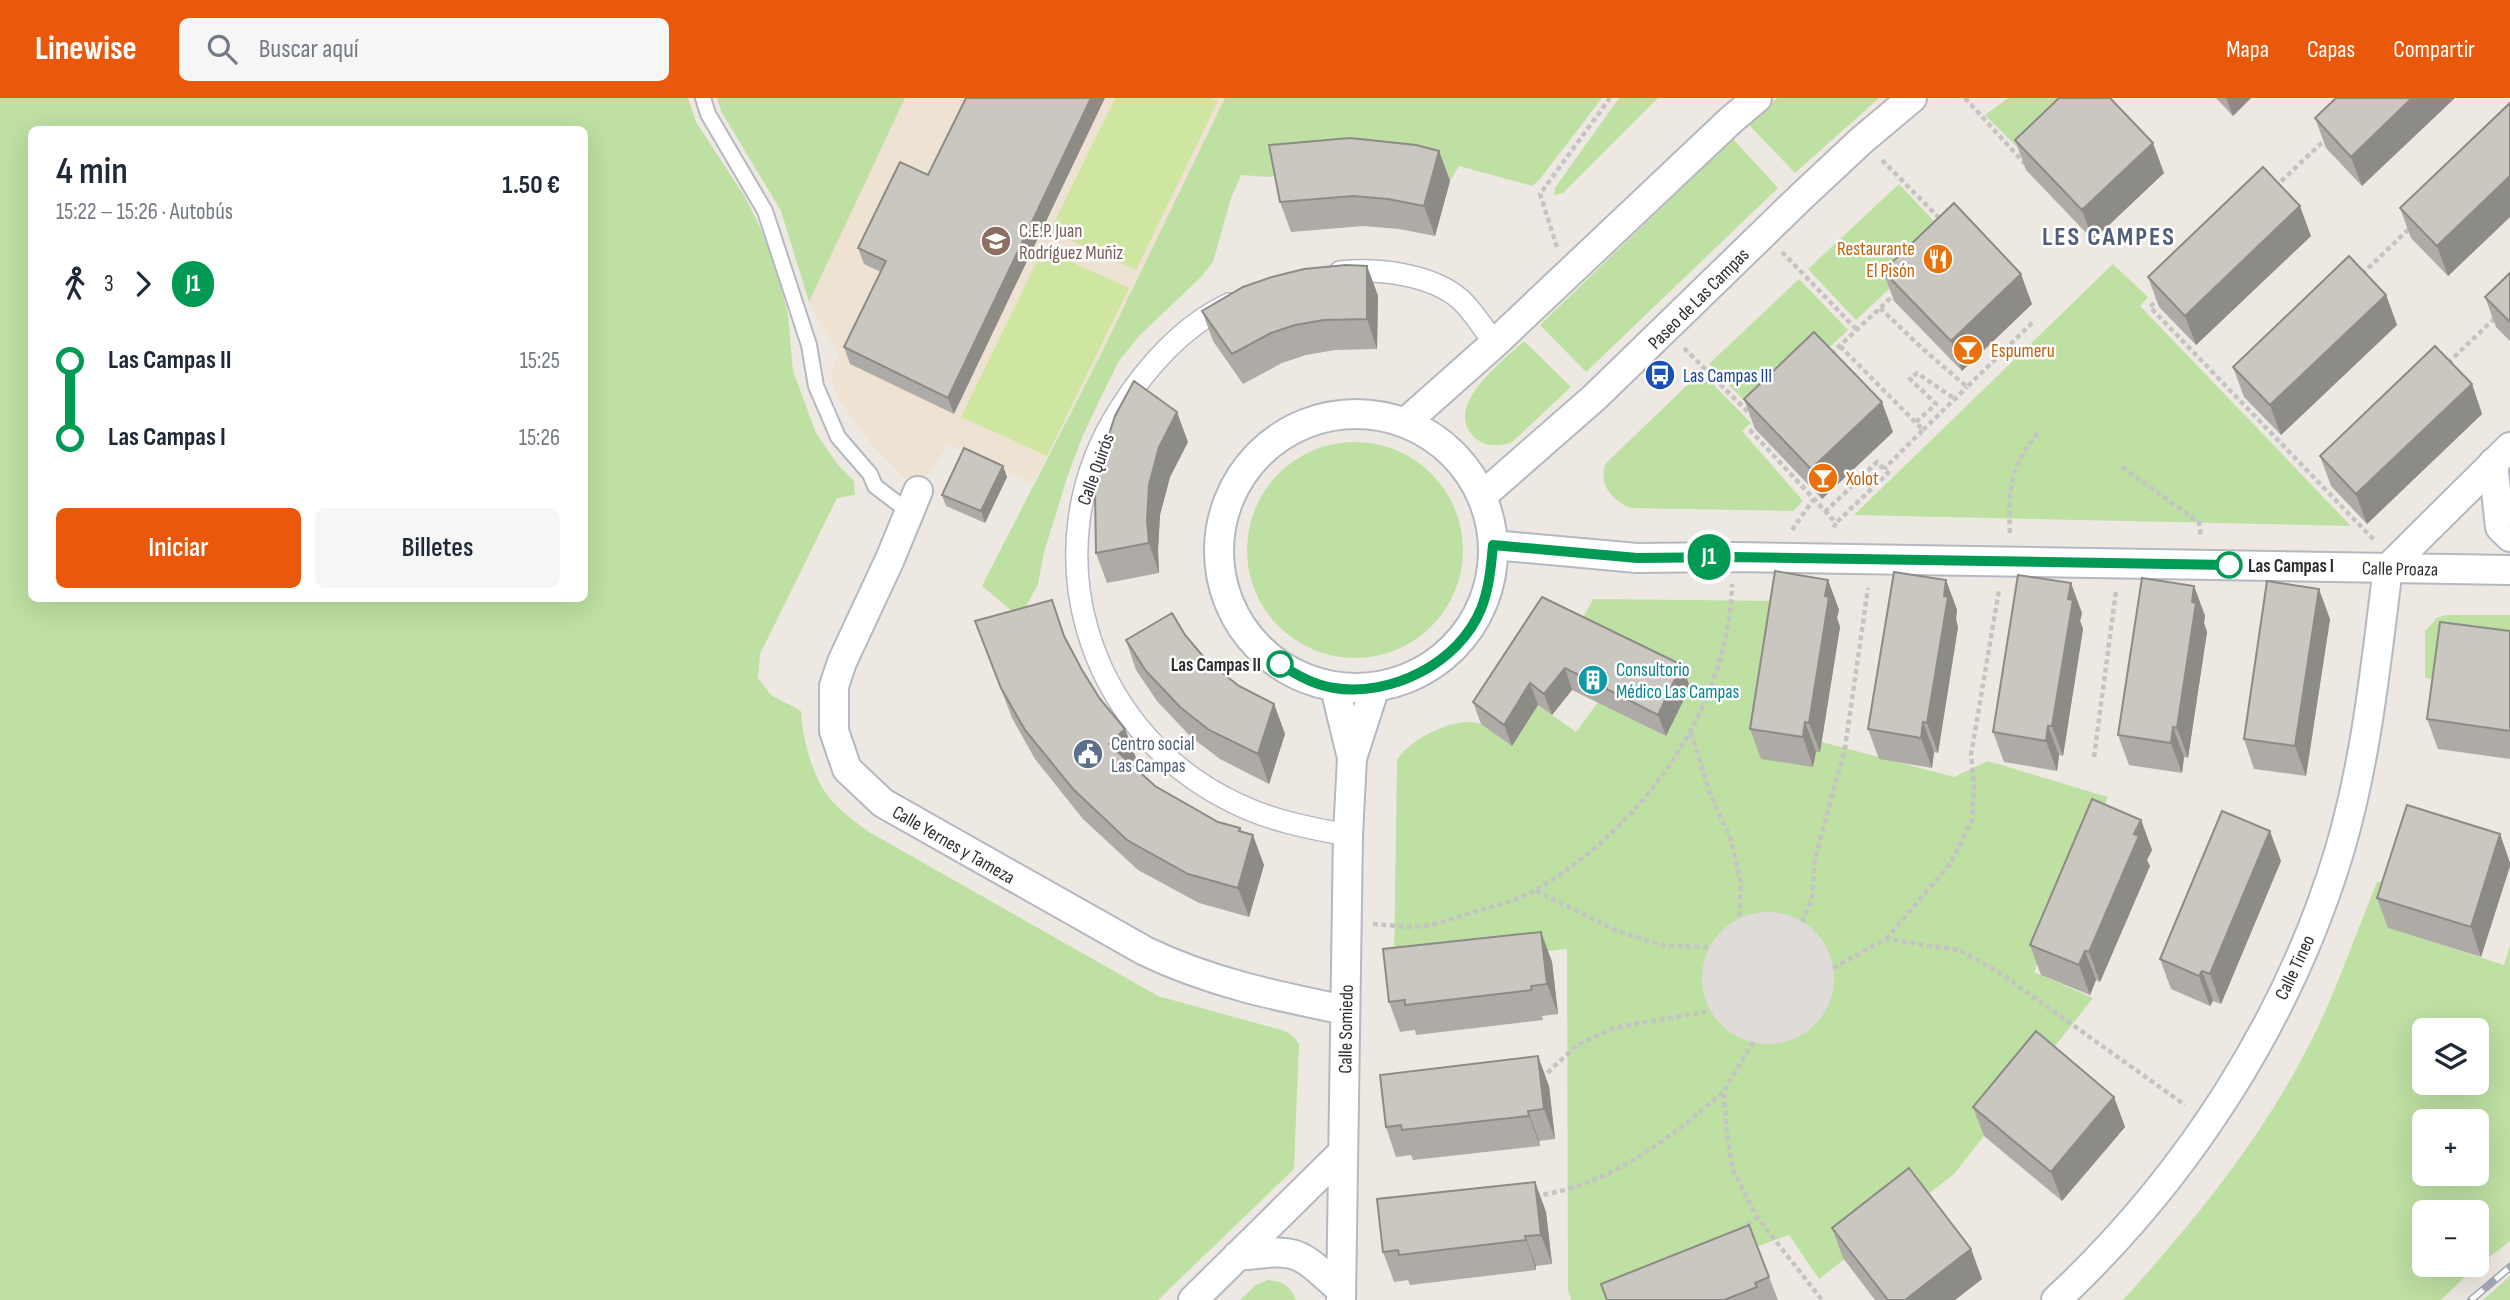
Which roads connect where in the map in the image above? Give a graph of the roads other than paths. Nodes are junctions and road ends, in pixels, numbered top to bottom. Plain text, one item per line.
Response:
1 (703, 98) edge
2 (1757, 98) edge
3 (1912, 98) edge
4 (1321, 273) edge
5 (1247, 295) edge
6 (1495, 344) junction
7 (1406, 422) junction
8 (2502, 455) edge
9 (1482, 496) junction
10 (913, 502) joint
11 (2510, 537) edge
12 (1493, 545) junction
13 (2391, 564) junction
14 (2510, 570) edge
15 (1374, 687) junction
16 (1335, 688) junction
17 (1352, 758) junction
18 (1348, 835) junction
19 (1345, 1010) junction
20 (1343, 1152) junction
21 (1237, 1256) junction
22 (1341, 1295) edge
23 (1193, 1300) edge
24 (2056, 1300) edge

1 - 10 lane
2 - 6 street
3 - 9 street, Paseo de Las Campas
4 - 6 street
5 - 18 street, Calle Quirós
6 - 7 street
7 - 9 street
7 - 16 street
8 - 11 street
8 - 13 street
9 - 12 street
10 - 19 street, Calle Yernes y Tameza
12 - 13 street, Calle Proaza
12 - 15 street
13 - 14 street, Calle Proaza
13 - 24 street, Calle Tineo
15 - 16 street
15 - 17 street, Calle Somiedo
16 - 17 street, Calle Somiedo
17 - 18 street, Calle Somiedo
18 - 19 street, Calle Somiedo
19 - 20 street, Calle Somiedo
20 - 21 street
20 - 22 street, Calle Somiedo
21 - 22 street
21 - 23 street

